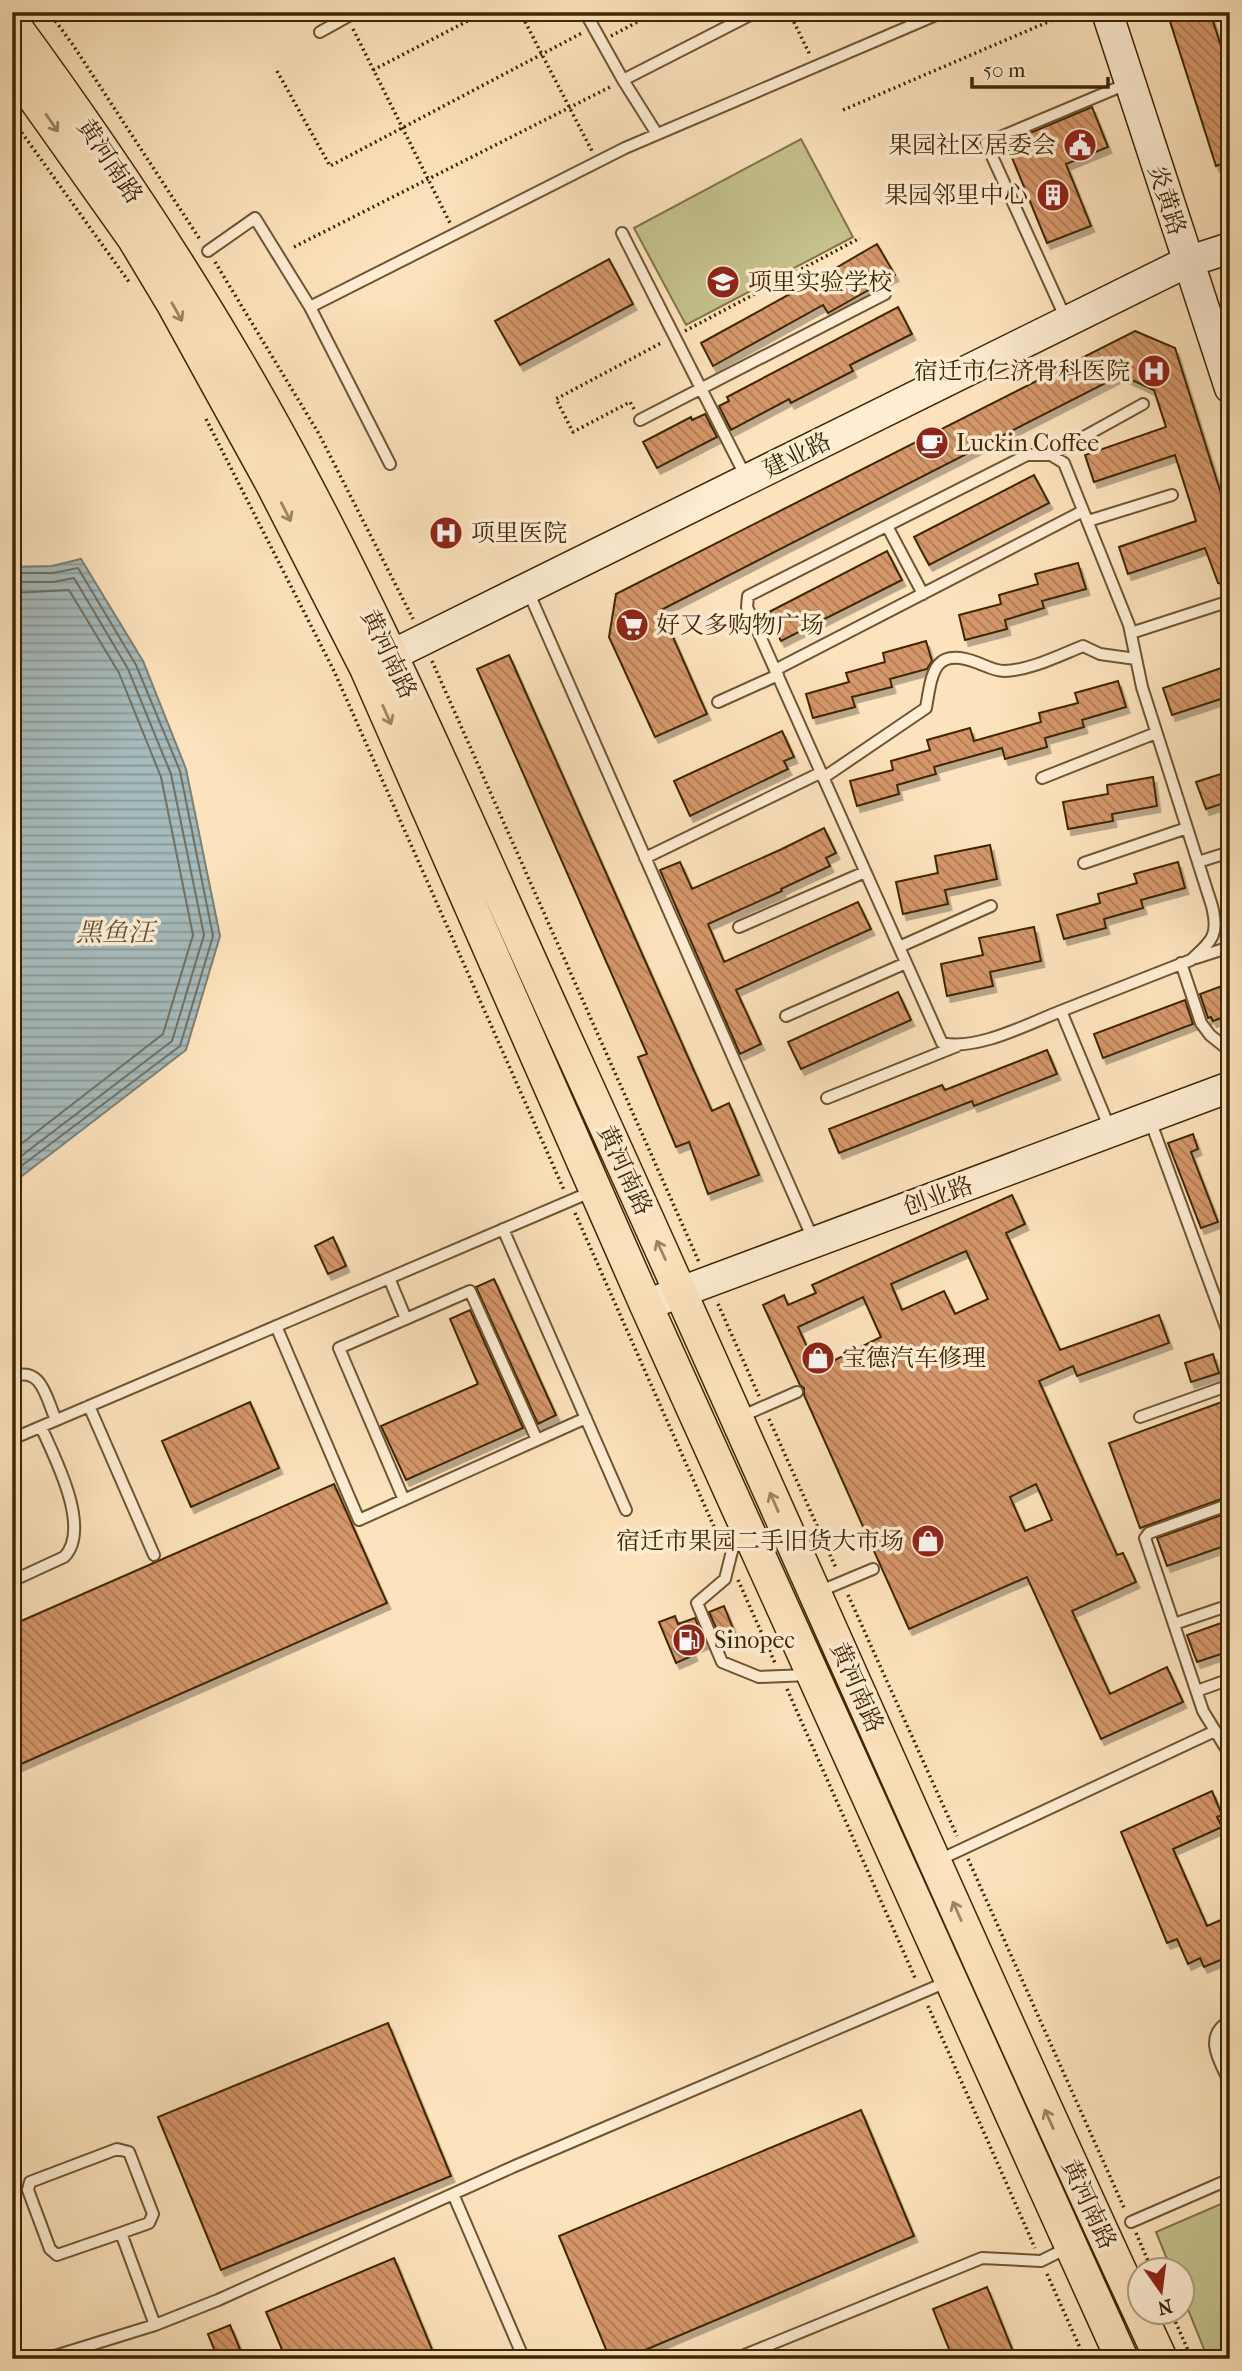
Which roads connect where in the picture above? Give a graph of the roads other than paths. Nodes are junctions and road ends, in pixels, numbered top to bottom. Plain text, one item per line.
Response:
1 (585, 12) edge
2 (756, 12) edge
3 (943, 12) edge
4 (1107, 12) edge
5 (351, 15) edge
6 (12, 22) edge
7 (320, 32) dead end
8 (12, 67) edge
9 (623, 80) junction
10 (1129, 83) junction
11 (657, 134) junction
12 (622, 233) dead end
13 (1230, 248) edge
14 (208, 251) dead end
15 (1187, 262) junction
16 (885, 294) dead end
17 (310, 307) junction
18 (1067, 321) junction
19 (1230, 388) edge
20 (701, 389) junction
21 (1143, 404) dead end
22 (640, 420) dead end
23 (1051, 455) junction
24 (390, 464) dead end
25 (747, 480) junction
26 (1172, 495) dead end
27 (1086, 516) junction
28 (887, 526) junction
29 (527, 588) junction
30 (923, 594) junction
31 (1230, 601) edge
32 (1130, 633) junction
33 (1136, 659) junction
34 (379, 662) junction
35 (776, 673) junction
36 (718, 702) dead end
37 (1156, 733) junction
38 (822, 776) junction
39 (1042, 778) dead end
40 (1187, 828) junction
41 (1230, 852) edge
42 (645, 858) junction
43 (1198, 862) junction
44 (1084, 863) dead end
45 (865, 872) junction
46 (991, 906) dead end
47 (738, 927) dead end
48 (899, 947) junction
49 (1230, 947) edge
50 (1186, 962) junction
51 (906, 963) junction
52 (1062, 1011) junction
53 (786, 1016) dead end
54 (957, 1046) junction
55 (1230, 1051) edge
56 (1230, 1087) edge
57 (827, 1098) dead end
58 (1149, 1117) junction
59 (1111, 1132) junction
60 (582, 1195) junction
61 (503, 1229) junction
62 (814, 1242) junction
63 (389, 1278) junction
64 (680, 1291) junction
65 (646, 1305) junction
66 (406, 1318) junction
67 (276, 1326) junction
68 (1230, 1338) edge
69 (12, 1377) edge
70 (1230, 1385) edge
71 (797, 1392) dead end
72 (89, 1406) junction
73 (586, 1418) junction
74 (737, 1418) junction
75 (1140, 1418) dead end
76 (56, 1420) junction
77 (41, 1427) junction
78 (12, 1439) edge
79 (537, 1440) junction
80 (404, 1500) junction
81 (1230, 1504) edge
82 (626, 1510) dead end
83 (741, 1515) junction
84 (154, 1555) dead end
85 (873, 1569) dead end
86 (12, 1581) edge
87 (815, 1593) junction
88 (1230, 1605) edge
89 (1174, 1625) junction
90 (814, 1674) junction
91 (1230, 1679) edge
92 (1197, 1691) junction
93 (1215, 1731) junction
94 (1230, 1755) edge
95 (934, 1861) junction
96 (951, 1980) junction
97 (1230, 2021) edge
98 (1230, 2083) edge
99 (1230, 2179) edge
100 (453, 2194) junction
101 (1131, 2222) dead end
102 (121, 2233) junction
103 (1072, 2246) junction
104 (155, 2325) junction
105 (46, 2359) edge
106 (524, 2359) edge
107 (735, 2359) edge
108 (1122, 2359) edge
109 (1161, 2359) edge

1 - 9 lane
2 - 9 lane
3 - 11 lane
4 - 10 street, 炎黄路
5 - 7 lane
6 - 34 main road, 黄河南路
8 -> 34 main road, 黄河南路
9 - 11 lane
10 - 15 street, 炎黄路
10 - 18 lane
11 - 17 lane
12 - 20 lane
13 - 15 street, 建业路
14 - 17 lane
15 - 18 street, 建业路
15 - 19 street, 炎黄路
16 - 20 lane
17 - 24 lane
18 - 25 street, 建业路
20 - 22 lane
20 - 25 lane
21 - 23 lane
23 - 27 lane
23 - 28 lane
25 - 29 street, 建业路
26 - 27 lane
27 - 30 lane
27 - 32 lane
28 - 30 lane
28 - 35 lane
29 - 34 street, 建业路
29 - 42 lane
30 - 35 lane
31 - 32 lane
32 - 33 lane
33 - 37 lane
33 - 38 lane
34 -> 60 main road, 黄河南路
64 -> 34 main road, 黄河南路
35 - 36 lane
35 - 38 lane
37 - 39 lane
37 - 40 lane
38 - 42 lane
38 - 45 lane
40 - 43 lane
40 - 44 lane
41 - 43 lane
42 - 62 lane
43 - 50 lane
45 - 47 lane
45 - 48 lane
46 - 48 lane
48 - 51 lane
49 - 50 lane
50 - 52 lane
50 - 55 lane
51 - 53 lane
51 - 54 lane
52 - 54 lane
52 - 59 lane
54 - 57 lane
56 - 58 street, 创业路
58 - 59 street, 创业路
58 - 68 lane
59 - 62 street, 创业路
60 - 61 lane
60 - 65 main road, 黄河南路
61 - 63 lane
61 - 73 lane
62 - 64 street, 创业路
63 - 66 lane
63 - 67 lane
64 - 65 street, 创业路
64 - 74 main road, 黄河南路
65 - 83 main road, 黄河南路
66 - 79 lane
66 - 80 lane
67 - 72 lane
67 - 80 lane
69 - 76 lane
70 - 75 lane
71 - 74 lane
72 - 76 lane
72 - 84 lane
73 - 79 lane
73 - 82 lane
87 -> 74 main road, 黄河南路
76 - 77 lane
77 - 78 lane
77 - 86 lane
79 - 80 lane
81 - 89 lane
83 - 90 main road, 黄河南路
83 - 90 lane
85 - 87 lane
87 - 95 main road, 黄河南路
88 - 89 lane
89 - 92 lane
90 - 96 main road, 黄河南路
91 - 92 lane
92 - 93 lane
93 - 94 lane
93 - 95 lane
109 -> 95 main road, 黄河南路
96 - 100 lane
96 - 103 main road, 黄河南路
97 - 98 lane
99 - 101 lane
100 - 104 lane
100 - 106 lane
102 - 102 lane
102 - 104 lane
103 - 107 lane
103 - 108 main road, 黄河南路
104 - 105 lane

